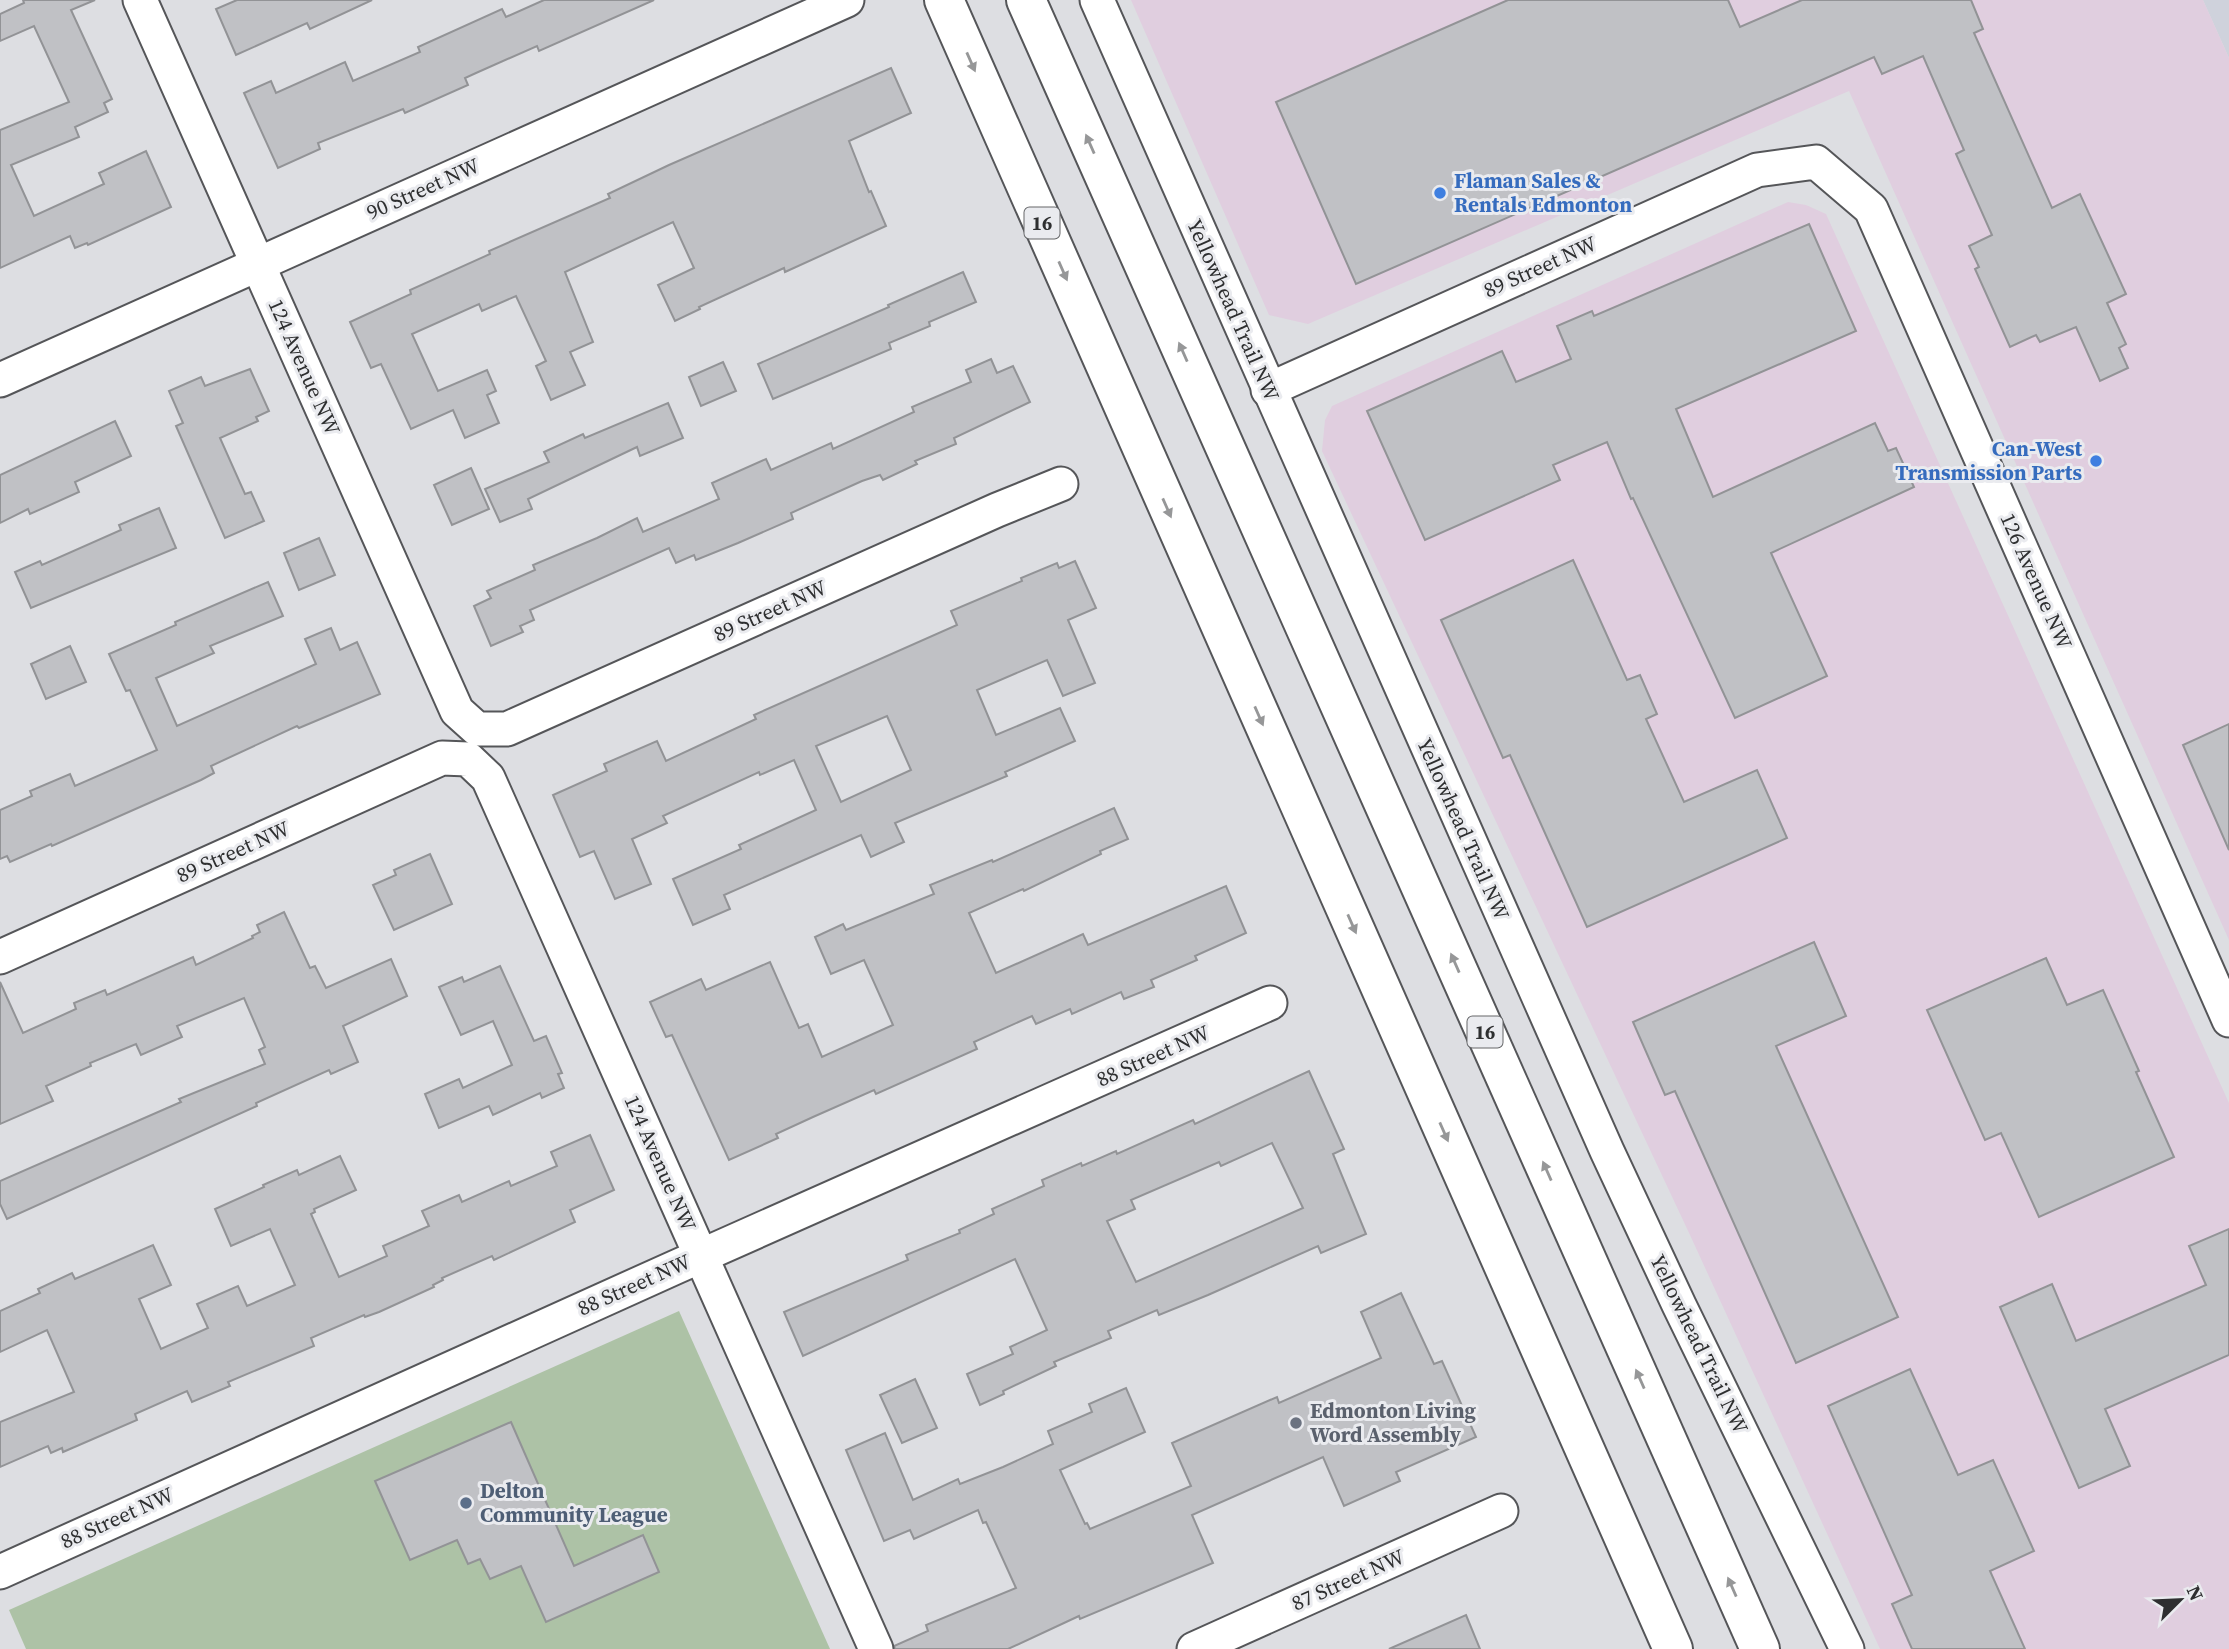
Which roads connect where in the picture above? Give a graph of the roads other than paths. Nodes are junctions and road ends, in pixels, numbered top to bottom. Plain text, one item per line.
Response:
1 (140, 0) edge
2 (847, 0) edge
3 (944, 0) edge
4 (1026, 0) edge
5 (1097, 0) edge
6 (1816, 162) joint
7 (258, 263) junction
8 (0, 380) edge
9 (1268, 390) junction
10 (1061, 484) dead end
11 (472, 744) junction
12 (0, 957) edge
13 (1270, 1003) dead end
14 (2229, 1020) edge
15 (701, 1255) junction
16 (1501, 1511) dead end
17 (0, 1572) edge
18 (876, 1649) edge
19 (1194, 1649) edge
20 (1673, 1649) edge
21 (1760, 1649) edge
22 (1847, 1649) edge

1 - 7 street, 124 Avenue NW
2 - 7 street, 90 Street NW
3 -> 20 highway, 16
21 -> 4 highway, 16
5 - 9 street, Yellowhead Trail NW
6 - 9 street, 89 Street NW
6 - 14 street, 126 Avenue NW
7 - 8 street, 90 Street NW
7 - 11 street, 124 Avenue NW
9 - 22 street, Yellowhead Trail NW
10 - 11 street, 89 Street NW
11 - 12 street, 89 Street NW
11 - 15 street, 124 Avenue NW
13 - 15 street, 88 Street NW
15 - 17 street, 88 Street NW
15 - 18 street, 124 Avenue NW
16 - 19 street, 87 Street NW

